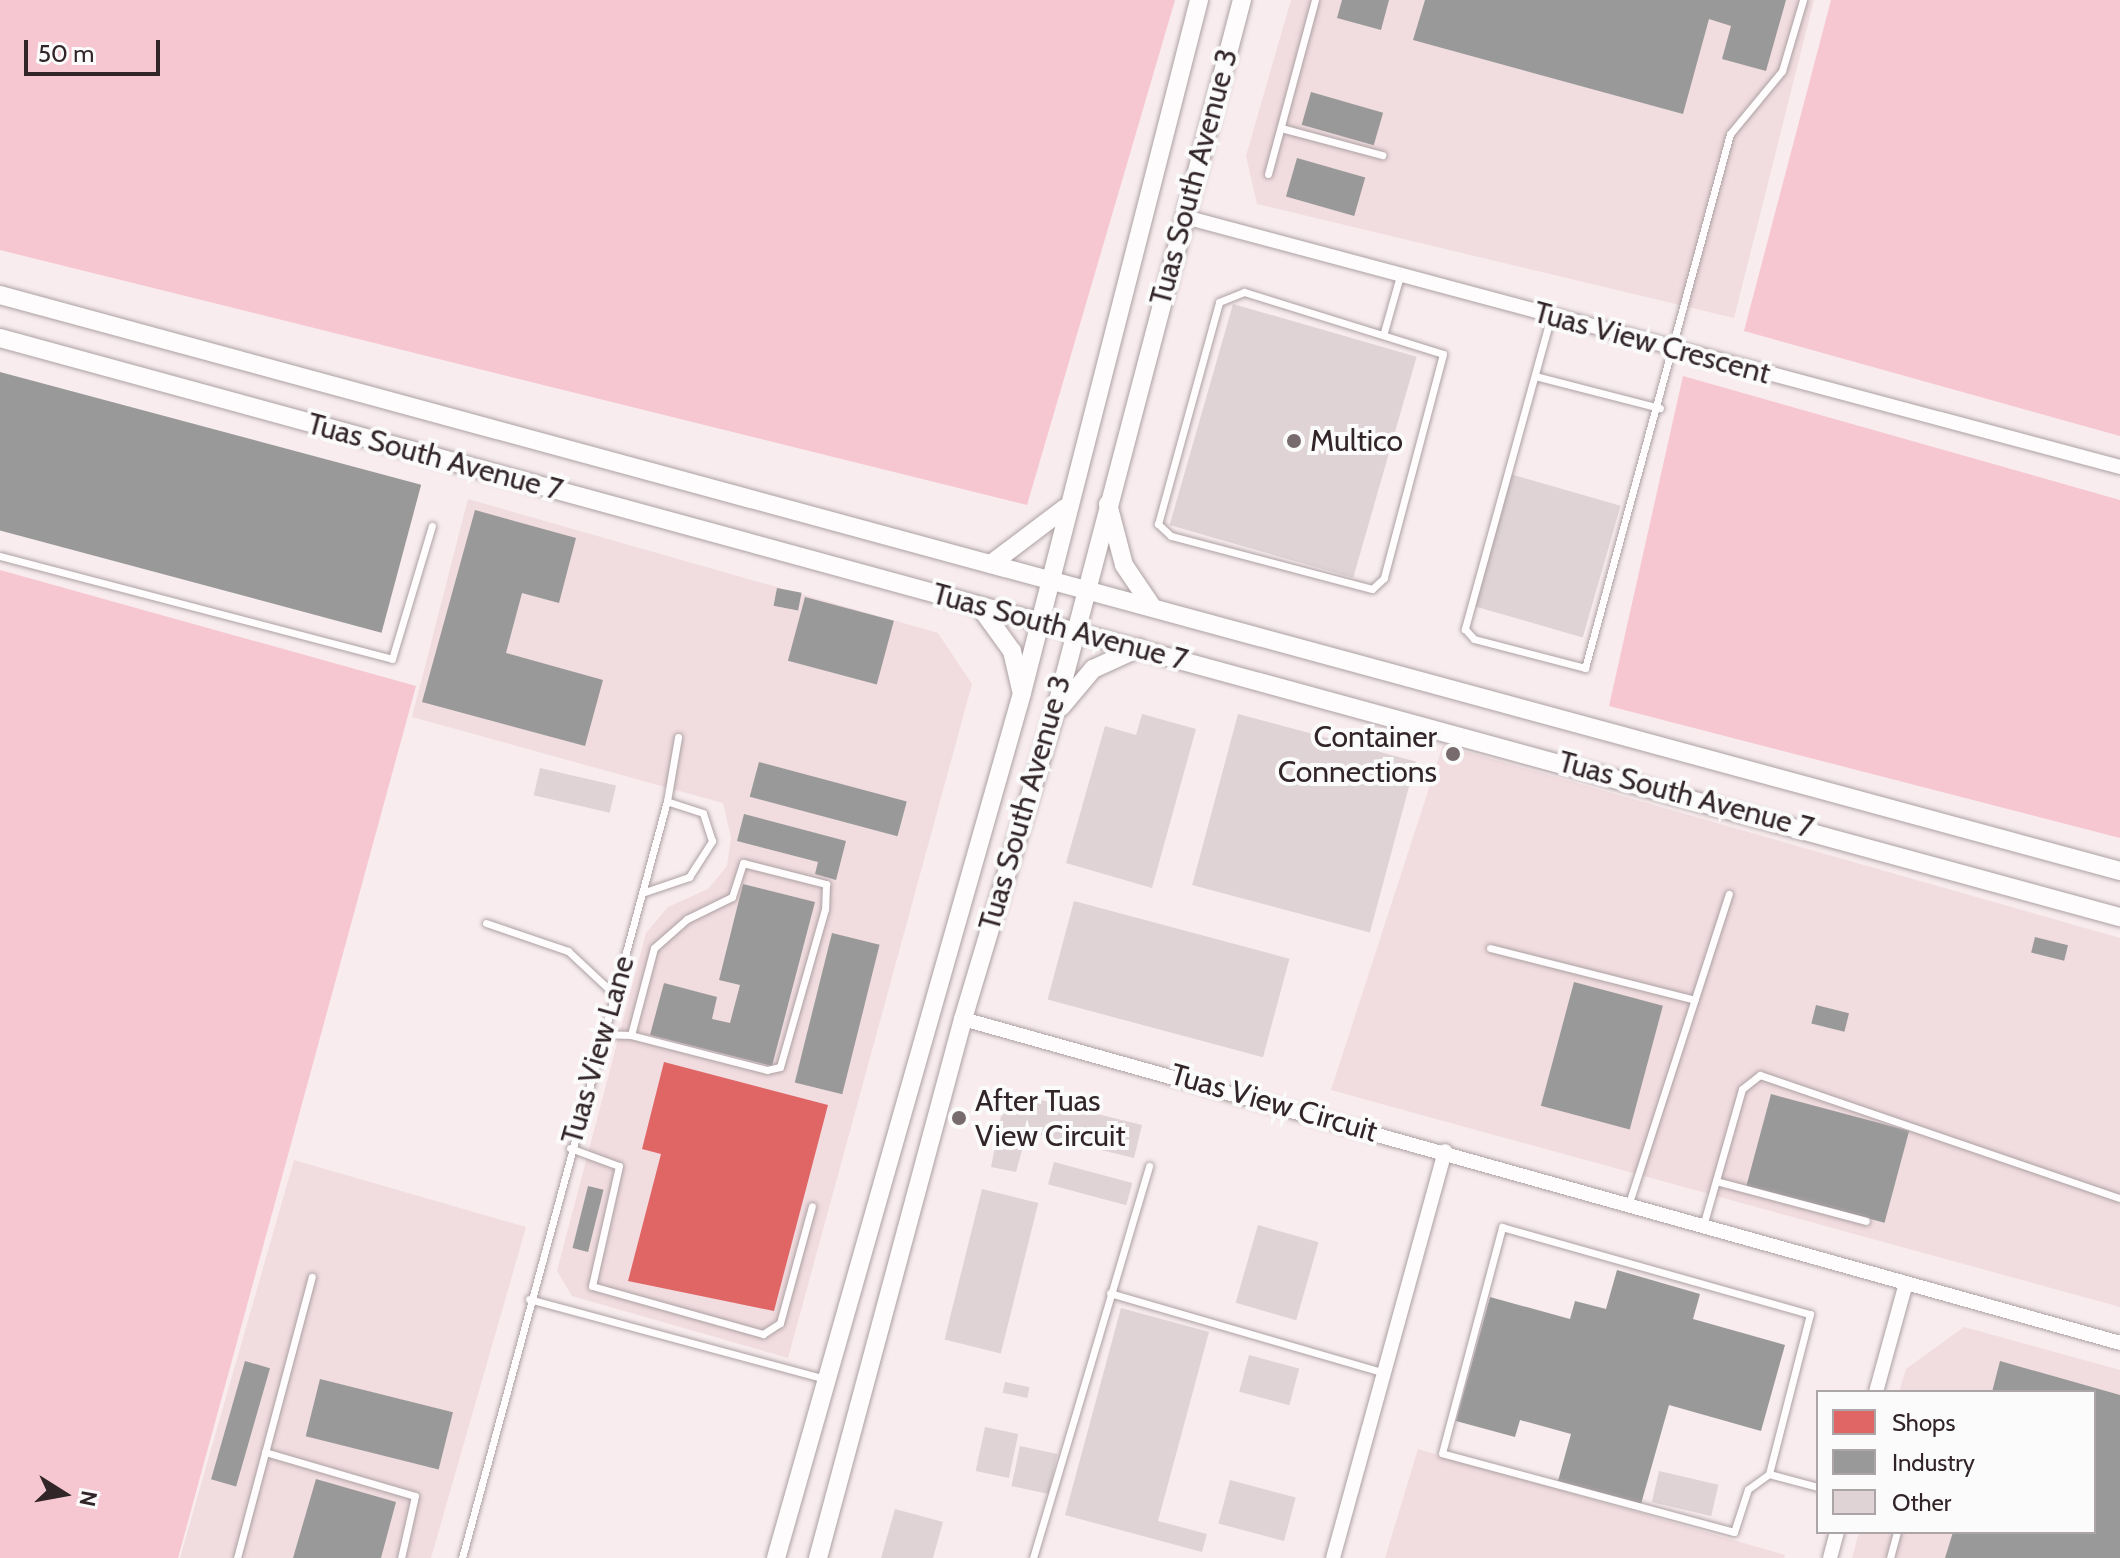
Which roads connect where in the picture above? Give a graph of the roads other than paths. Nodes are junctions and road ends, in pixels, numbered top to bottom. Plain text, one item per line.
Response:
1 (1199, 0) edge
2 (1242, 0) edge
3 (1315, 0) edge
4 (1803, 0) edge
5 (1281, 128) junction
6 (1382, 155) dead end
7 (1268, 174) dead end
8 (1185, 217) junction
9 (1400, 276) junction
10 (0, 295) edge
11 (1551, 316) junction
12 (1384, 332) junction
13 (0, 338) edge
14 (1675, 350) junction
15 (1535, 376) junction
16 (1660, 408) junction
17 (2120, 467) edge
18 (1108, 501) junction
19 (1069, 504) junction
20 (432, 526) dead end
21 (0, 556) edge
22 (991, 564) junction
23 (1049, 576) junction
24 (1085, 587) junction
25 (1151, 605) junction
26 (980, 607) junction
27 (1039, 623) junction
28 (1073, 632) junction
29 (1139, 648) junction
30 (1022, 693) junction
31 (1054, 716) junction
32 (678, 737) dead end
33 (667, 801) junction
34 (2120, 871) edge
35 (642, 893) junction
36 (1729, 894) dead end
37 (2120, 917) edge
38 (486, 923) dead end
39 (1490, 948) dead end
40 (614, 994) junction
41 (1695, 1000) junction
42 (963, 1019) junction
43 (602, 1034) junction
44 (631, 1035) junction
45 (570, 1148) junction
46 (1445, 1151) junction
47 (1149, 1166) dead end
48 (1716, 1181) junction
49 (2120, 1198) edge
50 (1629, 1203) junction
51 (812, 1206) dead end
52 (1866, 1221) dead end
53 (1703, 1226) junction
54 (312, 1277) dead end
55 (1905, 1287) junction
56 (1110, 1293) junction
57 (529, 1299) junction
58 (2120, 1343) edge
59 (1385, 1373) junction
60 (825, 1379) junction
61 (1877, 1390) edge
62 (265, 1452) junction
63 (1769, 1474) junction
64 (1816, 1486) edge
65 (1837, 1534) edge
66 (1896, 1534) edge
67 (1834, 1557) edge
68 (237, 1558) edge
69 (401, 1558) edge
70 (462, 1558) edge
71 (776, 1558) edge
72 (818, 1558) edge
73 (1033, 1558) edge
74 (1333, 1558) edge
75 (1890, 1558) edge

1 - 19 street, Tuas South Avenue 3
2 - 8 street, Tuas South Avenue 3
3 - 5 lane
4 - 14 lane
5 - 6 lane
5 - 7 lane
8 - 9 street, Tuas View Crescent
8 - 18 street, Tuas South Avenue 3
9 - 11 street, Tuas View Crescent
9 - 12 lane
10 - 22 street, Tuas South Avenue 7
11 - 14 street, Tuas View Crescent
11 - 15 lane
12 - 12 lane
13 - 26 street, Tuas South Avenue 7
14 - 16 lane
14 - 17 street, Tuas View Crescent
15 - 16 lane
15 - 16 lane
18 - 24 street, Tuas South Avenue 3
18 - 25 street
19 - 22 street
19 - 23 street, Tuas South Avenue 3
20 - 21 lane
22 - 23 street, Tuas South Avenue 7
23 - 24 street, Tuas South Avenue 7
23 - 27 street, Tuas South Avenue 3
24 - 25 street, Tuas South Avenue 7
24 - 28 street, Tuas South Avenue 3
25 - 34 street, Tuas South Avenue 7
26 - 27 street, Tuas South Avenue 7
26 - 30 street
27 - 28 street, Tuas South Avenue 7
27 - 30 street, Tuas South Avenue 3
28 - 29 street, Tuas South Avenue 7
28 - 31 street, Tuas South Avenue 3
29 - 31 street
29 - 37 street, Tuas South Avenue 7
30 - 60 street, Tuas South Avenue 3
31 - 42 street, Tuas South Avenue 3
32 - 33 lane, Tuas View Lane
33 - 35 lane, Tuas View Lane
33 - 35 lane
35 - 40 lane, Tuas View Lane
36 - 41 lane
38 - 40 lane
39 - 41 lane
40 - 43 lane, Tuas View Lane
41 - 50 lane
42 - 46 street, Tuas View Circuit
42 - 72 street, Tuas South Avenue 3
43 - 44 lane
43 - 45 lane, Tuas View Lane
44 - 44 lane
45 - 51 lane
45 - 57 lane, Tuas View Lane
46 - 50 street, Tuas View Circuit
46 - 59 street
47 - 56 lane
48 - 49 lane
48 - 52 lane
48 - 53 lane
50 - 53 street, Tuas View Circuit
53 - 55 street, Tuas View Circuit
54 - 62 lane
55 - 58 street, Tuas View Circuit
55 - 61 street
56 - 59 lane
56 - 73 lane
57 - 60 lane
57 - 70 lane, Tuas View Lane
59 - 74 street
60 - 71 street, Tuas South Avenue 3
62 - 68 lane
62 - 69 lane
63 - 63 lane
63 - 64 lane
65 - 67 street
66 - 75 lane

